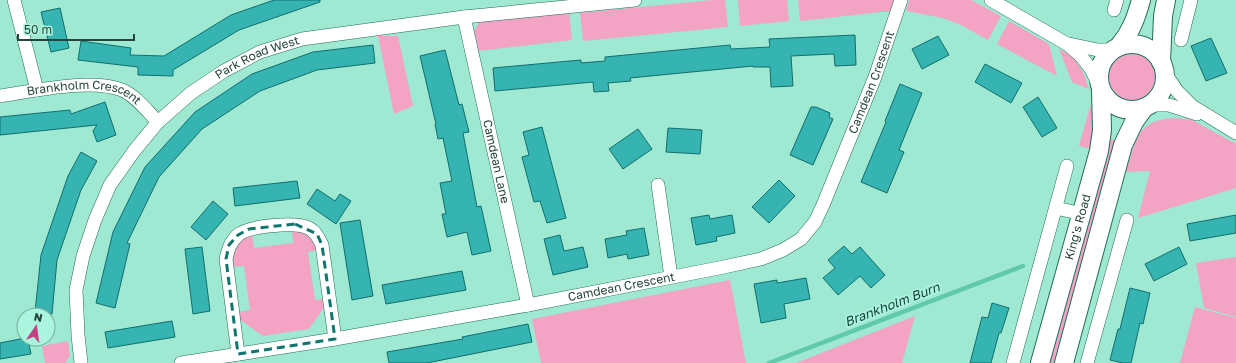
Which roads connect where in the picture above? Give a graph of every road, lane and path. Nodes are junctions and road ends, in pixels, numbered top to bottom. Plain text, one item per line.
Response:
1 (14, 0) edge
2 (635, 0) edge
3 (900, 0) edge
4 (991, 0) edge
5 (1141, 0) edge
6 (1166, 0) edge
7 (1191, 0) edge
8 (464, 18) junction
9 (1181, 40) dead end
10 (1067, 44) junction
11 (1116, 48) junction
12 (1163, 67) junction
13 (1100, 88) junction
14 (37, 90) junction
15 (0, 96) edge
16 (1146, 106) junction
17 (1213, 120) junction
18 (158, 122) junction
19 (1236, 133) edge
20 (1067, 166) dead end
21 (658, 185) dead end
22 (1056, 208) junction
23 (1082, 214) junction
24 (1127, 220) dead end
25 (1100, 233) junction
26 (1121, 240) junction
27 (671, 277) junction
28 (528, 305) junction
29 (335, 339) junction
30 (238, 354) junction
31 (81, 363) edge
32 (181, 363) edge
33 (1013, 363) edge
34 (1040, 363) edge
35 (1064, 363) edge
36 (1087, 363) edge

1 - 14 street
2 - 8 street, Park Road West
3 - 27 street, Camdean Crescent
4 - 10 street
5 - 11 main road, King's Road
6 - 12 main road, King's Road
7 - 9 street
8 - 18 street, Park Road West
8 - 28 street, Camdean Lane
10 - 11 street
10 - 13 street
11 - 12 main road
11 - 13 main road, King's Road
12 - 16 main road, King's Road
12 - 17 street
13 - 16 main road
13 - 23 main road, King's Road
14 - 15 street, Brankholm Crescent
14 - 18 street, Brankholm Crescent
16 - 17 street
16 - 25 main road, King's Road
17 - 19 street
18 - 31 street, Park Road West
20 - 22 street
21 - 27 street
22 - 23 street
22 - 33 street
23 - 34 main road, King's Road
24 - 26 street
25 - 26 street
25 - 35 main road, King's Road
26 - 36 street
27 - 28 street, Camdean Crescent
28 - 29 street, Camdean Crescent
29 - 30 street, Camdean Crescent
29 - 30 street
30 - 32 street, Camdean Crescent

